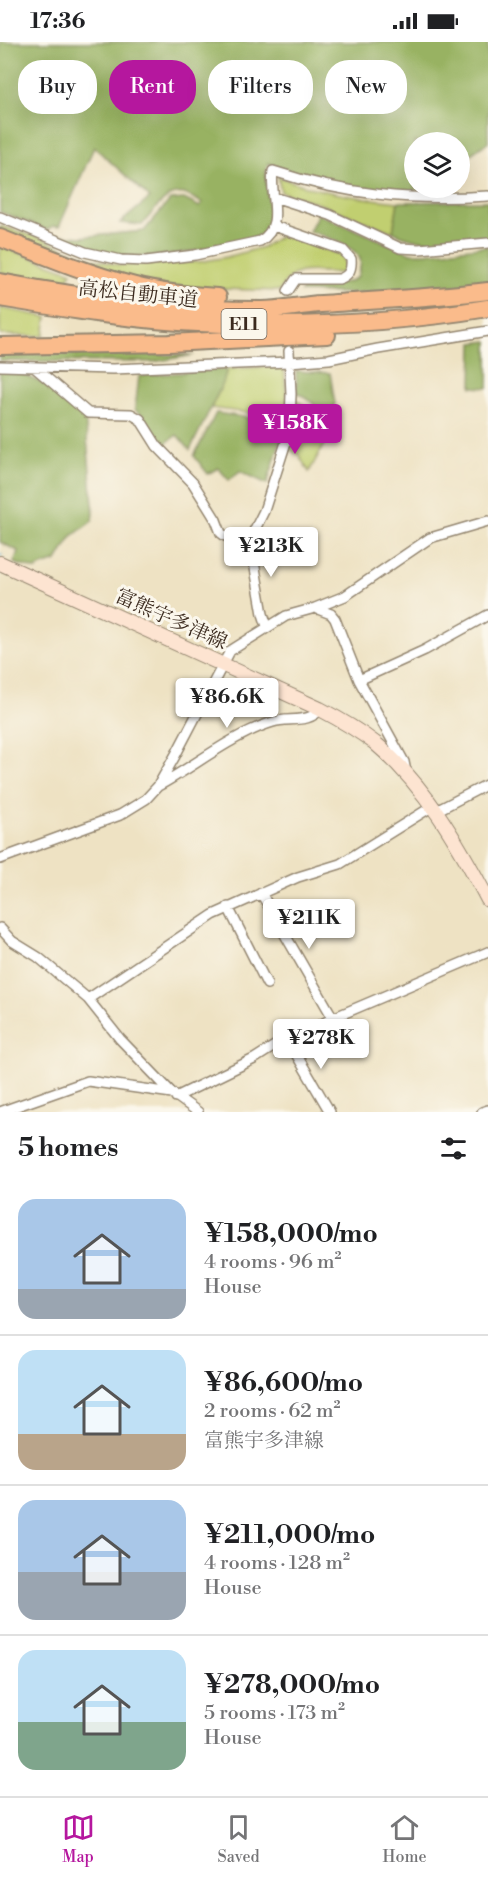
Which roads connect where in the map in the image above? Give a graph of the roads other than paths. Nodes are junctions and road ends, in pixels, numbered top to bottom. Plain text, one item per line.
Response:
1 (488, 196) edge
2 (274, 197) junction
3 (1, 218) edge
4 (274, 226) junction
5 (0, 238) edge
6 (488, 243) edge
7 (0, 282) edge
8 (288, 291) dead end
9 (488, 291) edge
10 (0, 298) edge
11 (320, 304) junction
12 (488, 308) edge
13 (488, 313) edge
14 (488, 331) edge
15 (0, 346) edge
16 (289, 351) dead end
17 (289, 362) junction
18 (0, 366) edge
19 (34, 367) junction
20 (488, 521) edge
21 (250, 539) junction
22 (0, 563) edge
23 (315, 608) junction
24 (488, 615) edge
25 (267, 626) junction
26 (223, 664) junction
27 (359, 680) junction
28 (320, 709) junction
29 (407, 775) junction
30 (488, 784) edge
31 (158, 786) junction
32 (434, 809) junction
33 (0, 860) edge
34 (261, 893) junction
35 (488, 900) edge
36 (228, 908) junction
37 (0, 928) edge
38 (488, 952) edge
39 (267, 984) dead end
40 (88, 999) junction
41 (333, 1018) junction
42 (289, 1042) junction
43 (174, 1095) junction
44 (488, 1110) edge
45 (0, 1112) edge
46 (198, 1112) edge
47 (330, 1112) edge
48 (482, 1112) edge

1 - 2 street
2 - 4 street
2 - 6 street
3 - 4 street
4 - 8 street
5 - 11 highway
7 - 11 highway, 高松自動車道 / E11
9 - 11 highway, 高松自動車道 / E11
10 - 12 highway, 高松自動車道 / E11
13 - 15 highway
14 - 17 street
16 - 17 street
17 - 19 street
17 - 21 street
18 - 19 street
19 - 21 street
20 - 23 street
21 - 25 street
22 - 26 main road, 富熊宇多津線
23 - 25 street
23 - 27 street
24 - 27 street
25 - 26 street
26 - 28 main road, 富熊宇多津線
26 - 31 street
27 - 29 street
28 - 29 main road, 富熊宇多津線
28 - 31 street
29 - 32 main road, 富熊宇多津線
30 - 32 street
31 - 33 street
32 - 34 street
32 - 35 main road, 富熊宇多津線
34 - 36 street
34 - 41 street
36 - 39 street
36 - 40 street
37 - 40 street
38 - 41 street
40 - 43 street
41 - 42 street
42 - 43 street
42 - 47 street
43 - 45 street
43 - 46 street
44 - 48 street

